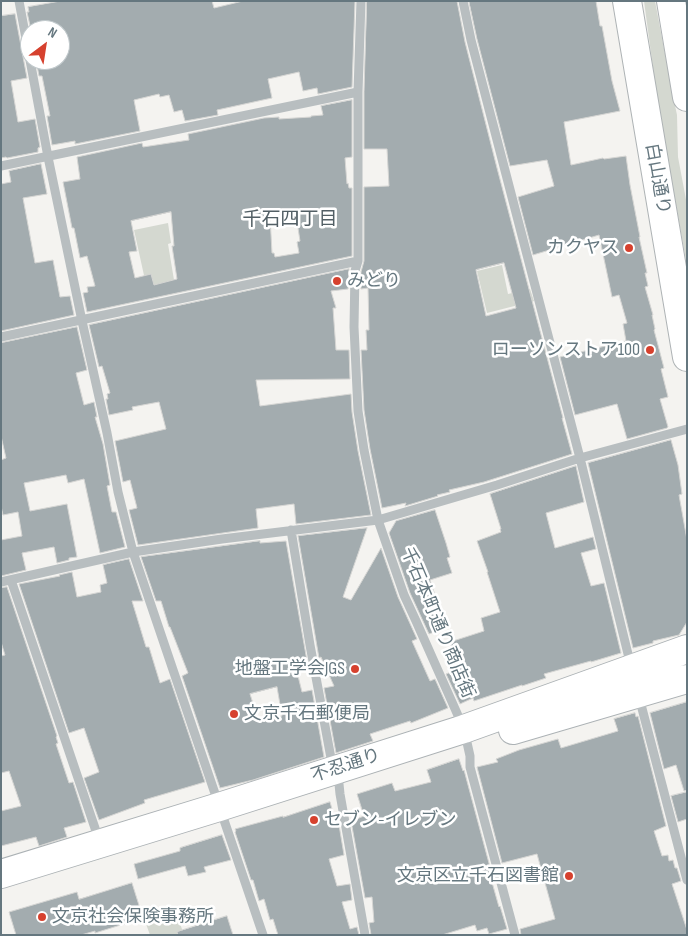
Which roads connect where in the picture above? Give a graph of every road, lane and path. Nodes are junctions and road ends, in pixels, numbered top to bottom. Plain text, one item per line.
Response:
1 (19, 1) edge
2 (361, 1) edge
3 (463, 1) edge
4 (627, 1) edge
5 (671, 1) edge
6 (686, 86) edge
7 (358, 92) junction
8 (48, 157) junction
9 (1, 166) edge
10 (358, 261) junction
11 (82, 320) junction
12 (1, 337) edge
13 (687, 357) edge
14 (687, 429) edge
15 (580, 458) junction
16 (378, 520) junction
17 (291, 530) junction
18 (133, 552) junction
19 (11, 580) junction
20 (1, 582) edge
21 (687, 650) edge
22 (687, 679) edge
23 (635, 681) junction
24 (465, 736) junction
25 (336, 777) junction
26 (221, 814) junction
27 (100, 844) junction
28 (1, 874) edge
29 (687, 880) edge
30 (1, 889) edge
31 (263, 935) edge
32 (365, 935) edge
33 (514, 935) edge

1 - 8 street
2 - 7 street, 千石本町通り商店街
3 - 15 street
4 - 13 main road, 白山通り
5 - 6 main road
7 - 8 street
7 - 10 street, 千石本町通り商店街
8 - 9 street
8 - 11 street
10 - 11 street
10 - 16 street, 千石本町通り商店街
11 - 12 street
11 - 18 street
14 - 15 street
15 - 16 street
15 - 23 street
16 - 17 street
16 - 24 street, 千石本町通り商店街
17 - 18 street
17 - 25 street
18 - 19 street
18 - 26 street
19 - 20 street
19 - 27 street
21 - 23 main road, 不忍通り
22 - 23 main road, 不忍通り
23 - 24 main road, 不忍通り
23 - 29 street
24 - 25 main road, 不忍通り
24 - 33 street, 千石本町通り商店街
25 - 26 main road, 不忍通り
25 - 32 street
26 - 27 main road, 不忍通り
26 - 30 main road, 不忍通り
26 - 31 street
27 - 28 main road, 不忍通り

